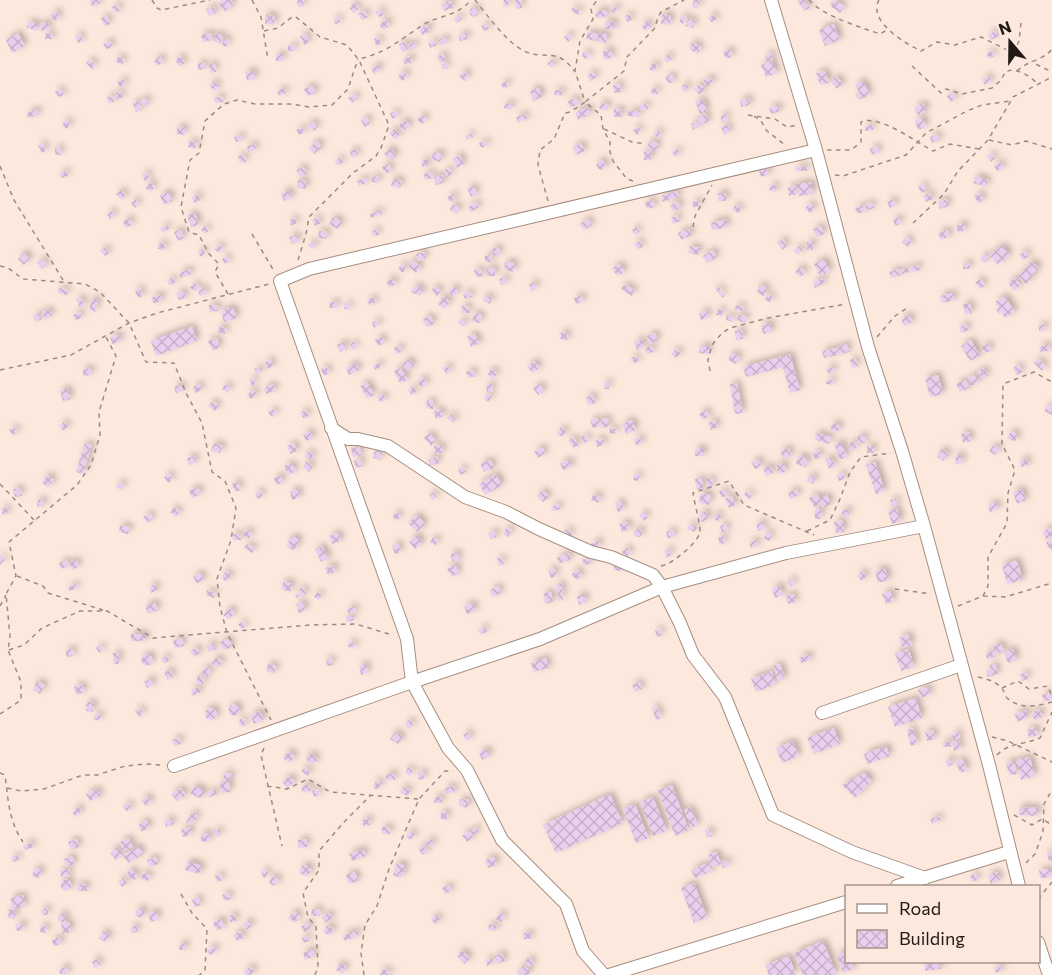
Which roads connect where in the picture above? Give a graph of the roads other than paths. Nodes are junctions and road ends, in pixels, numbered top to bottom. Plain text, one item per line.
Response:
1 (771, 0) edge
2 (816, 150) junction
3 (331, 428) junction
4 (924, 526) junction
5 (662, 587) junction
6 (962, 669) junction
7 (412, 682) junction
8 (822, 713) dead end
9 (174, 766) road end
10 (1009, 852) junction
11 (925, 878) junction
12 (900, 885) edge
13 (1019, 885) edge
14 (845, 902) edge
15 (1040, 948) edge
16 (604, 975) edge
17 (609, 975) edge
18 (1049, 975) edge

1 - 2 street
2 - 3 street
2 - 4 street
3 - 5 street
3 - 7 street
4 - 5 street
4 - 6 street
5 - 7 street
5 - 11 street
6 - 8 street
6 - 10 street
7 - 9 street
7 - 16 street
10 - 11 street
10 - 13 street
11 - 12 street
14 - 17 street
15 - 18 street

